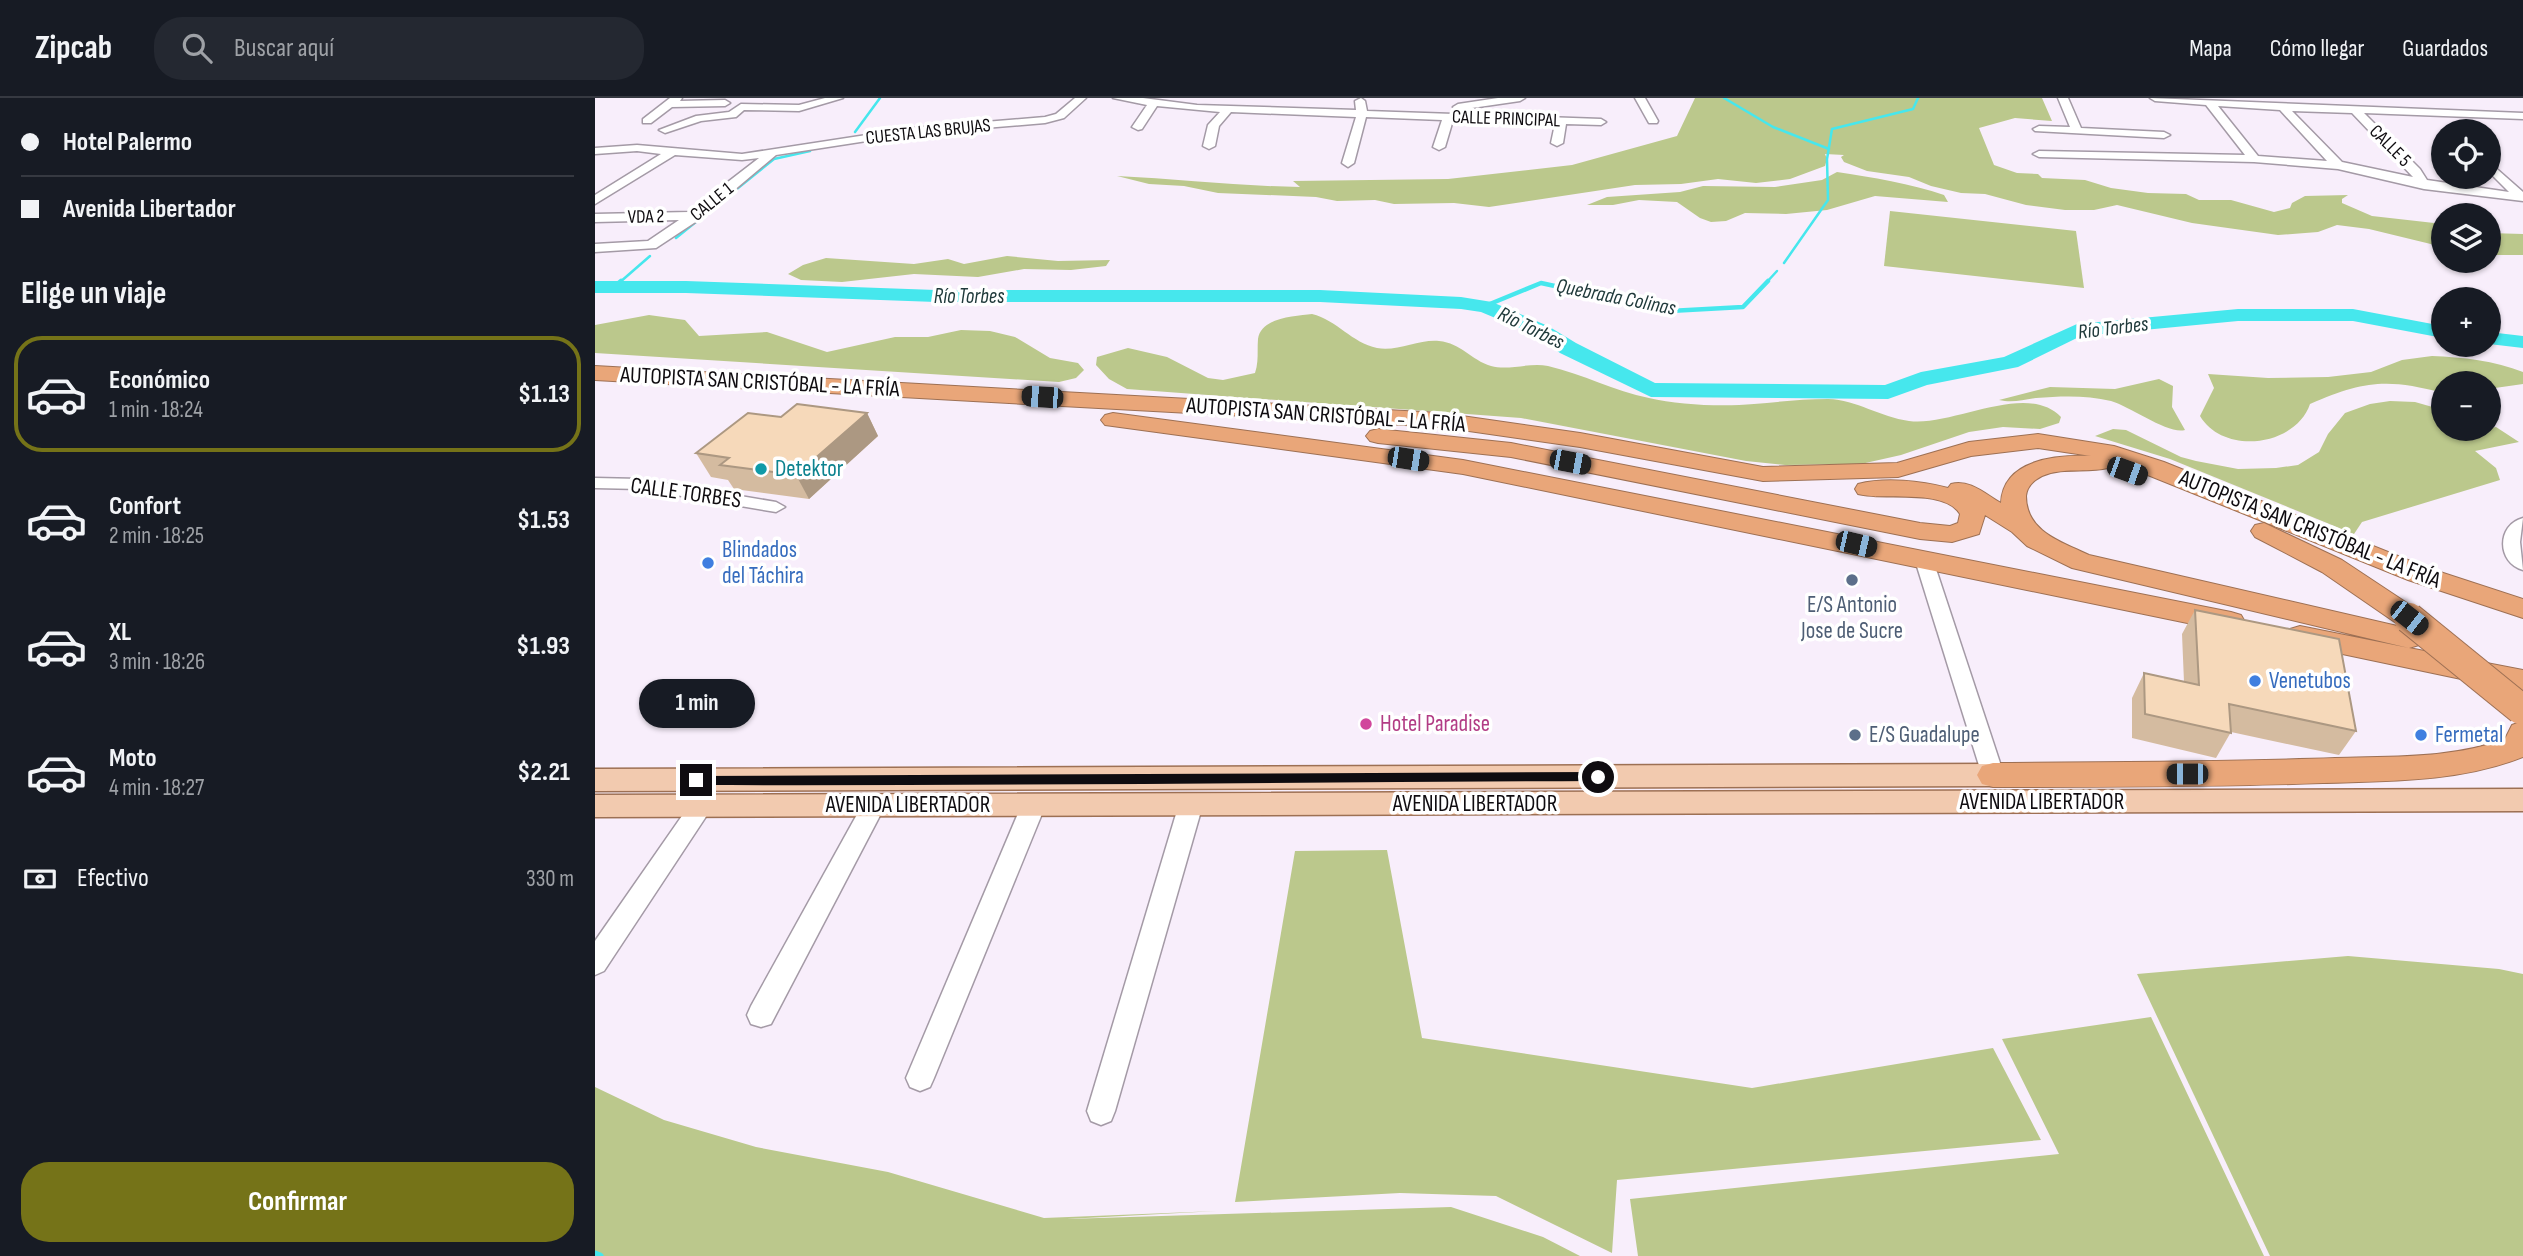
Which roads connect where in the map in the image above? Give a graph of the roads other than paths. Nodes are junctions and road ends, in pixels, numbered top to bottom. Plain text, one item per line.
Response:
1 (788, 98) edge
2 (838, 98) edge
3 (1081, 98) edge
4 (1118, 98) edge
5 (1359, 98) edge
6 (1520, 98) edge
7 (1640, 98) edge
8 (2063, 98) edge
9 (2155, 98) edge
10 (2303, 98) edge
11 (2364, 98) edge
12 (1324, 99) edge
13 (673, 101) edge
14 (1476, 101) edge
15 (2215, 101) edge
16 (2239, 101) edge
17 (1154, 103) junction
18 (1199, 103) edge
19 (741, 107) junction
20 (2283, 107) junction
21 (774, 108) junction
22 (1229, 108) junction
23 (2310, 108) junction
24 (2355, 110) junction
25 (2378, 110) junction
26 (1327, 111) junction
27 (2425, 112) junction
28 (1362, 113) junction
29 (1407, 114) junction
30 (1449, 116) junction
31 (2523, 116) edge
32 (2434, 119) edge
33 (2156, 120) dead end
34 (647, 121) dead end
35 (1561, 121) junction
36 (1653, 121) dead end
37 (1601, 122) dead end
38 (1138, 127) dead end
39 (665, 130) dead end
40 (2039, 130) dead end
41 (2077, 131) junction
42 (2164, 135) junction
43 (1557, 143) dead end
44 (1209, 146) dead end
45 (1439, 147) dead end
46 (595, 151) edge
47 (673, 151) junction
48 (2039, 154) dead end
49 (770, 155) junction
50 (2182, 159) junction
51 (2254, 159) junction
52 (1348, 163) dead end
53 (2338, 165) junction
54 (2501, 177) edge
55 (2424, 185) junction
56 (2522, 197) edge
57 (595, 200) edge
58 (697, 215) junction
59 (595, 218) edge
60 (595, 248) edge
61 (595, 373) edge
62 (595, 391) edge
63 (1129, 421) junction
64 (2033, 470) junction
65 (1898, 471) junction
66 (1763, 474) junction
67 (595, 483) edge
68 (1973, 502) junction
69 (776, 507) dead end
70 (2523, 524) edge
71 (2021, 526) junction
72 (1924, 560) junction
73 (2523, 564) edge
74 (2523, 609) edge
75 (2523, 661) edge
76 (2523, 710) edge
77 (1993, 775) junction
78 (595, 780) edge
79 (2523, 800) edge
80 (1034, 804) junction
81 (1191, 804) junction
82 (595, 806) edge
83 (701, 806) junction
84 (873, 806) junction
85 (595, 963) edge
86 (761, 1015) dead end
87 (921, 1078) dead end
88 (1101, 1111) dead end

1 - 21 street
2 - 21 street
3 - 49 street, CUESTA LAS BRUJAS
4 - 17 street, CALLE PRINCIPAL
5 - 28 street
6 - 14 street
7 - 36 street
8 - 41 street
9 - 15 street
10 - 23 street
11 - 25 street
12 - 26 street
13 - 19 street
13 - 34 street
14 - 29 street
15 - 16 street
15 - 51 street
16 - 20 street
17 - 18 street, CALLE PRINCIPAL
17 - 38 street
18 - 22 street, CALLE PRINCIPAL
19 - 21 street
19 - 39 street
20 - 23 street
20 - 53 street
22 - 26 street, CALLE PRINCIPAL
22 - 44 street
23 - 24 street
24 - 25 street
24 - 55 street, CALLE 5
25 - 27 street
26 - 28 street, CALLE PRINCIPAL
27 - 31 street
27 - 32 street
28 - 29 street, CALLE PRINCIPAL
28 - 52 street
29 - 30 street, CALLE PRINCIPAL
30 - 35 street, CALLE PRINCIPAL
30 - 45 street
33 - 42 street
35 - 37 street, CALLE PRINCIPAL
35 - 43 street
40 - 41 street
41 - 42 street
42 - 50 street
46 - 47 street, CUESTA LAS BRUJAS
47 - 49 street, CUESTA LAS BRUJAS
47 - 57 street
48 - 50 street
49 - 58 street, CALLE 1
50 - 51 street
51 - 53 street
53 - 55 street
54 - 56 street
55 - 56 street
58 - 59 street, VDA 2
58 - 60 street, CALLE 1
61 - 66 highway, AUTOPISTA SAN CRISTÓBAL - LA FRÍA
62 - 63 highway, AUTOPISTA SAN CRISTÓBAL - LA FRÍA
63 - 68 highway
63 - 72 highway, AUTOPISTA SAN CRISTÓBAL - LA FRÍA
64 - 68 highway
64 - 71 highway
64 - 76 highway, bridge
65 - 66 highway, AUTOPISTA SAN CRISTÓBAL - LA FRÍA
65 - 68 highway
65 - 74 highway, AUTOPISTA SAN CRISTÓBAL - LA FRÍA
66 - 68 highway
67 - 69 street, CALLE TORBES
68 - 71 highway
70 - 73 street
71 - 75 highway
72 - 76 highway, AUTOPISTA SAN CRISTÓBAL - LA FRÍA
72 - 77 street
76 - 77 highway
77 - 78 main road, AVENIDA LIBERTADOR
79 - 81 main road, AVENIDA LIBERTADOR
80 - 81 main road, AVENIDA LIBERTADOR
80 - 84 main road, AVENIDA LIBERTADOR
80 - 87 street
81 - 88 street
82 - 83 main road, AVENIDA LIBERTADOR
83 - 84 main road, AVENIDA LIBERTADOR
83 - 85 street
84 - 86 street

